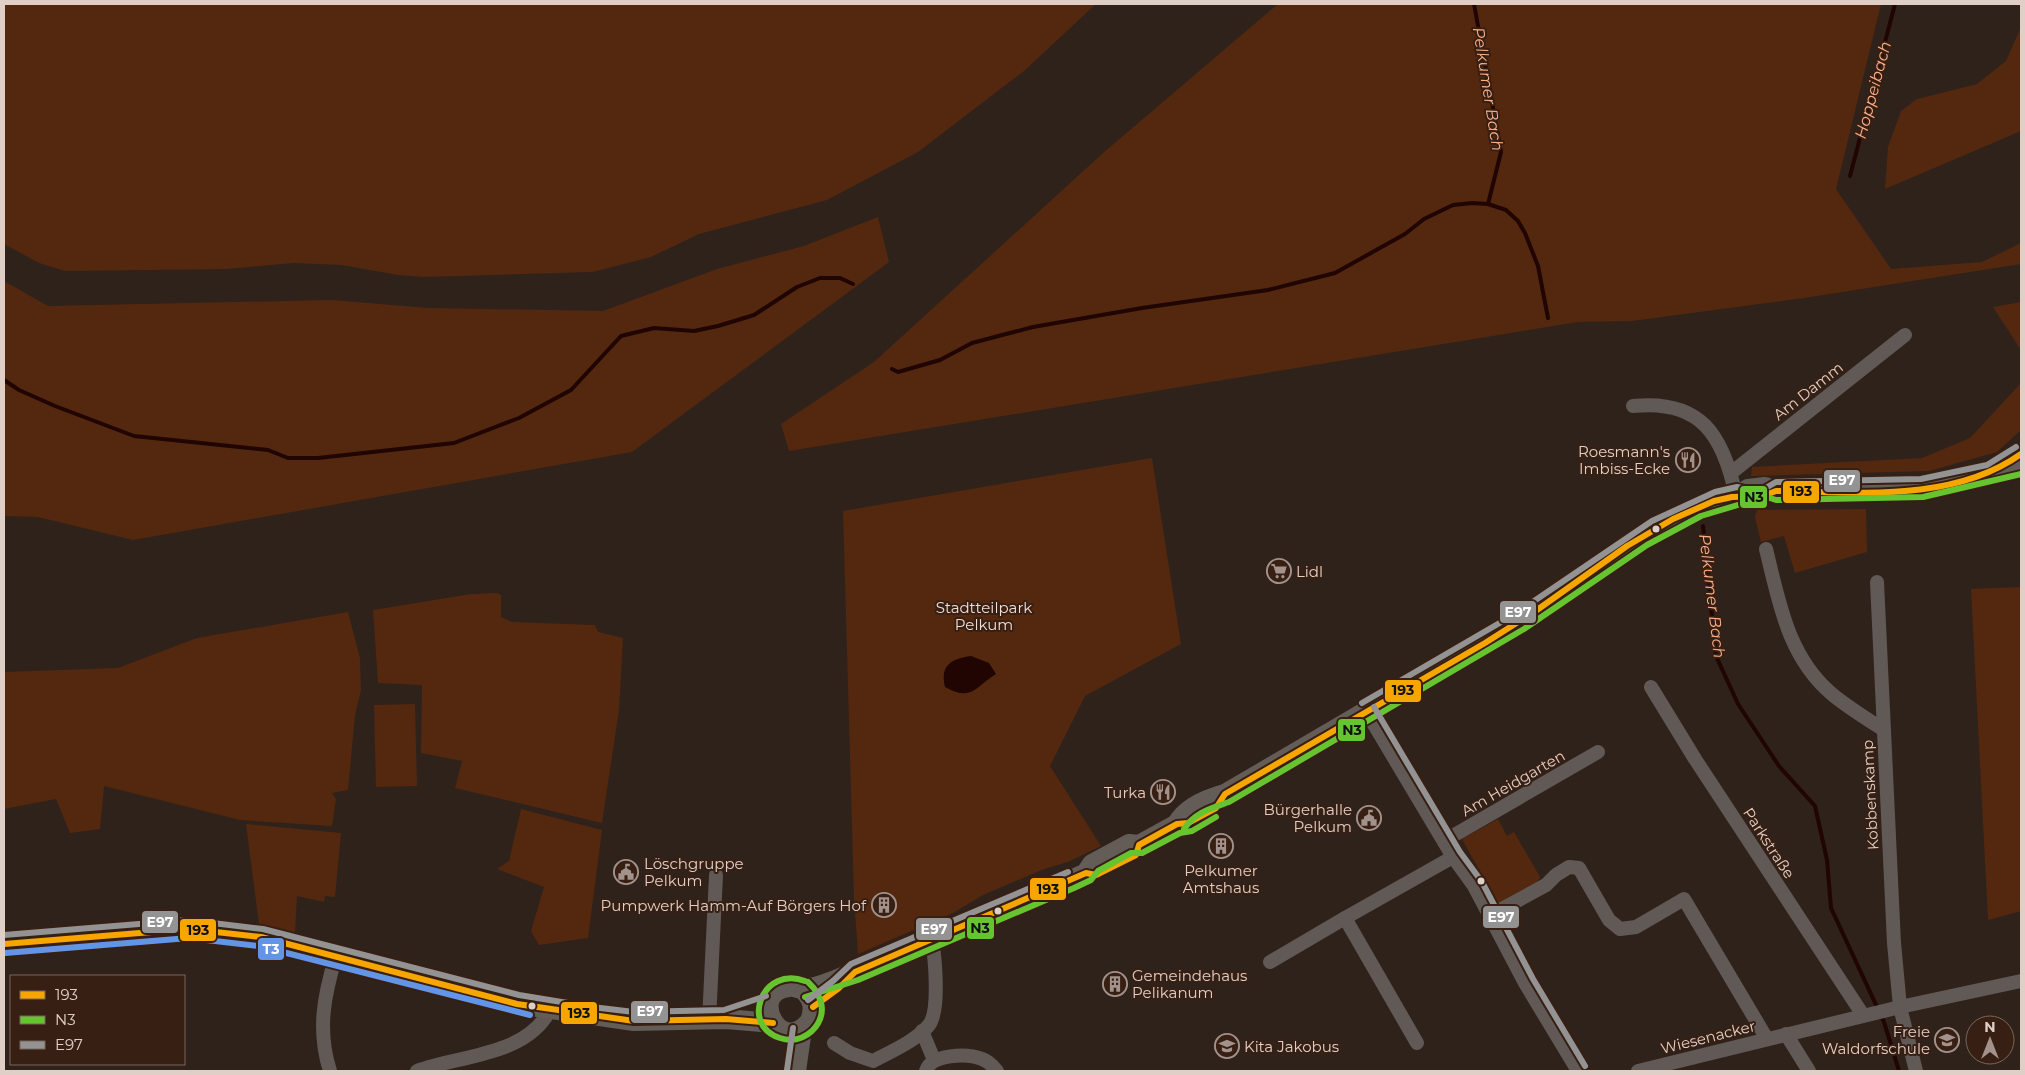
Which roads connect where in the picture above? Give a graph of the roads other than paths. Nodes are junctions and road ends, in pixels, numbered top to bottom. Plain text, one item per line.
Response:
1 (1905, 335) dead end
2 (1633, 406) dead end
3 (2021, 454) edge
4 (2021, 465) edge
5 (1731, 473) junction
6 (1990, 473) junction
7 (1737, 496) junction
8 (1766, 548) dead end
9 (1876, 582) dead end
10 (1651, 687) dead end
11 (1366, 711) junction
12 (1884, 730) junction
13 (1598, 752) dead end
14 (1444, 841) junction
15 (1453, 857) junction
16 (716, 875) dead end
17 (1490, 915) junction
18 (1345, 918) junction
19 (932, 940) junction
20 (4, 944) edge
21 (336, 956) junction
22 (1270, 962) dead end
23 (855, 972) junction
24 (2021, 981) edge
25 (802, 989) junction
26 (813, 1007) junction
27 (1893, 1008) junction
28 (550, 1010) junction
29 (1867, 1014) junction
30 (717, 1020) junction
31 (781, 1022) junction
32 (922, 1030) junction
33 (1786, 1034) junction
34 (1767, 1039) junction
35 (834, 1043) dead end
36 (1417, 1043) dead end
37 (876, 1066) edge
38 (930, 1066) edge
39 (330, 1071) edge
40 (418, 1071) edge
41 (790, 1071) edge
42 (796, 1071) edge
43 (997, 1071) edge
44 (1578, 1071) edge
45 (1638, 1071) edge
46 (1809, 1071) edge
47 (1916, 1071) edge

1 - 5 street, Am Damm
2 - 5 street
3 - 6 main road
4 - 6 main road
5 - 7 street
6 - 7 main road
7 - 11 main road
8 - 12 street
9 - 12 street, Kobbenskamp
10 - 29 street, Parkstraße
11 - 14 street
11 - 19 main road
12 - 27 street, Kobbenskamp
13 - 14 street, Am Heidgarten
14 - 15 street
15 - 17 street
15 - 18 street
16 - 30 street
17 - 34 street
17 - 44 street
18 - 22 street
18 - 36 street
19 - 23 main road
19 - 32 street
20 - 21 main road
21 - 28 main road
21 - 39 street
23 - 25 main road
23 - 26 main road
24 - 27 street
25 - 26 main road
25 - 31 main road
26 - 31 main road
27 - 29 street, Wiesenacker
27 - 47 street, Kobbenskamp
28 - 30 main road
28 - 40 street
29 - 33 street, Wiesenacker
30 - 31 main road
31 - 41 main road
31 - 42 main road
32 - 37 street
32 - 38 street
33 - 34 street, Wiesenacker
33 - 46 street
34 - 45 street, Wiesenacker
35 - 37 street
38 - 43 street

